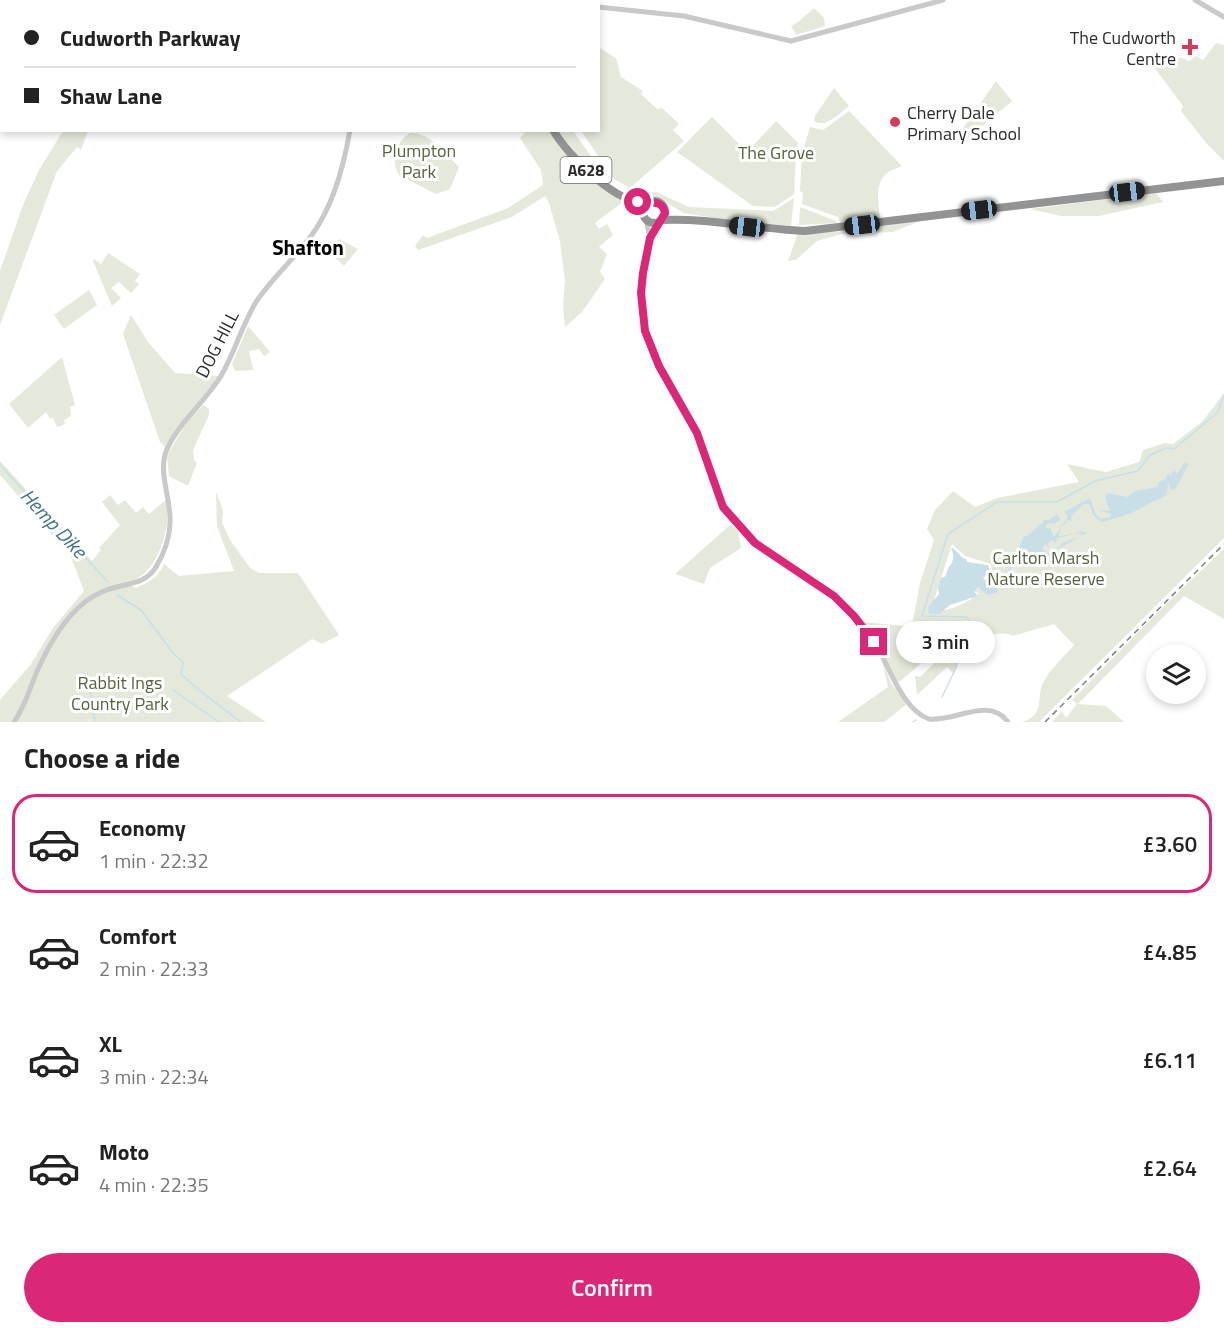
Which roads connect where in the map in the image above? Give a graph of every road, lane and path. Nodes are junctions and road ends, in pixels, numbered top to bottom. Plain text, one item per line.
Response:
1 (943, 0) edge
2 (1195, 0) edge
3 (600, 7) edge
4 (1224, 17) edge
5 (350, 132) edge
6 (554, 132) edge
7 (1224, 181) edge
8 (629, 199) junction
9 (650, 202) junction
10 (660, 204) junction
11 (645, 218) junction
12 (685, 219) junction
13 (661, 221) junction
14 (650, 238) junction
15 (14, 722) edge
16 (1008, 722) edge

1 - 3 street
2 - 4 street
5 - 15 street, DOG HILL
6 - 8 highway, A628
7 - 12 highway, A628
8 - 9 highway, A628
8 - 11 highway, A628
9 - 10 highway, A628
9 - 11 highway
10 - 12 highway, A628
10 - 13 highway
11 - 13 highway, A628
11 - 14 street
12 - 13 highway, A628
13 - 14 street
14 - 16 street

